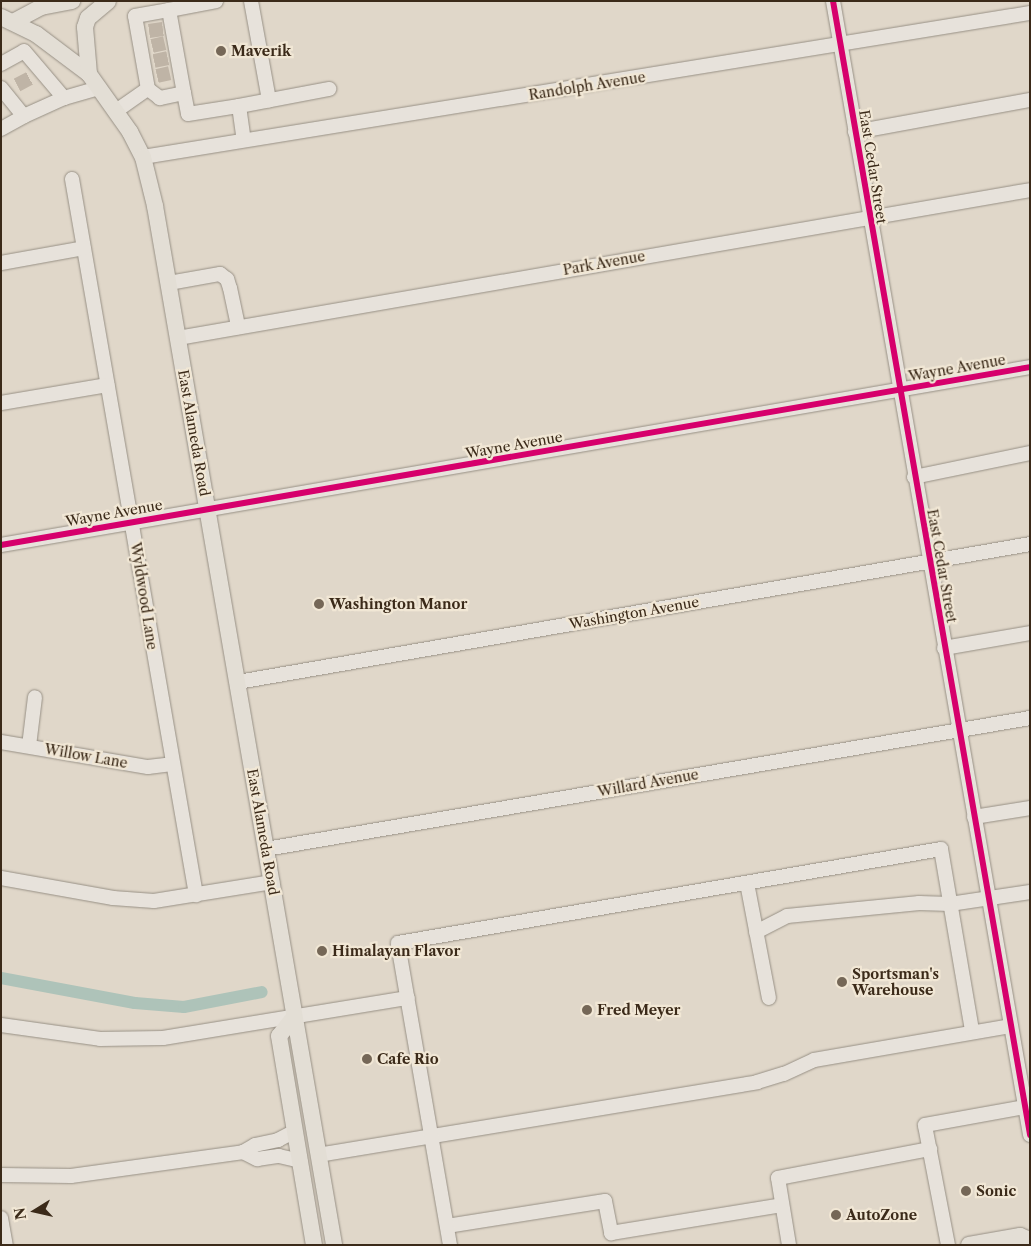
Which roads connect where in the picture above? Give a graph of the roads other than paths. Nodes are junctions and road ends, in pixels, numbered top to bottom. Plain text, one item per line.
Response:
1 (72, 1) edge
2 (108, 1) edge
3 (216, 1) edge
4 (251, 1) edge
5 (833, 1) edge
6 (169, 10) junction
7 (1030, 13) edge
8 (5, 23) edge
9 (155, 30) junction
10 (158, 44) junction
11 (839, 45) junction
12 (161, 60) junction
13 (1, 64) edge
14 (89, 74) junction
15 (160, 77) junction
16 (100, 88) junction
17 (8, 89) edge
18 (329, 89) dead end
19 (184, 93) junction
20 (64, 98) junction
21 (269, 100) junction
22 (1030, 100) edge
23 (239, 106) junction
24 (116, 111) junction
25 (24, 116) junction
26 (1, 129) edge
27 (855, 132) junction
28 (244, 140) junction
29 (143, 157) junction
30 (72, 179) dead end
31 (1030, 190) edge
32 (868, 217) junction
33 (84, 248) junction
34 (1, 262) edge
35 (169, 283) junction
36 (238, 328) junction
37 (178, 338) junction
38 (1030, 367) edge
39 (107, 385) junction
40 (899, 391) junction
41 (1, 403) edge
42 (1030, 453) edge
43 (914, 477) junction
44 (208, 510) junction
45 (132, 522) junction
46 (1030, 544) edge
47 (1, 546) edge
48 (930, 562) junction
49 (1030, 633) edge
50 (944, 648) junction
51 (238, 682) junction
52 (35, 697) dead end
53 (1030, 718) edge
54 (958, 730) junction
55 (1, 742) edge
56 (29, 746) junction
57 (172, 764) junction
58 (1030, 808) edge
59 (974, 817) junction
60 (266, 849) junction
61 (1, 878) edge
62 (272, 882) junction
63 (747, 883) junction
64 (1030, 892) edge
65 (196, 895) junction
66 (988, 899) junction
67 (950, 904) junction
68 (756, 932) junction
69 (408, 998) junction
70 (769, 998) dead end
71 (294, 1017) junction
72 (1, 1025) edge
73 (1010, 1026) junction
74 (972, 1031) junction
75 (1025, 1074) edge
76 (1025, 1107) junction
77 (295, 1131) junction
78 (1030, 1135) edge
79 (432, 1136) junction
80 (930, 1149) junction
81 (243, 1152) junction
82 (318, 1155) junction
83 (300, 1161) junction
84 (1, 1175) edge
85 (782, 1205) junction
86 (1, 1218) edge
87 (447, 1226) junction
88 (1030, 1240) edge
89 (6, 1245) edge
90 (314, 1245) edge
91 (334, 1245) edge
92 (450, 1245) edge
93 (789, 1245) edge
94 (948, 1245) edge
95 (969, 1245) edge

1 - 8 main road
2 - 14 main road
3 - 6 street
4 - 21 street
5 - 11 street, East Cedar Street
6 - 9 street
6 - 9 street
7 - 11 street, Randolph Avenue
8 - 14 main road, East Alameda Road
9 - 10 street
9 - 10 street
10 - 12 street
10 - 12 street
11 - 27 street, East Cedar Street
11 - 28 street, Randolph Avenue
12 - 15 street
12 - 15 street
13 - 20 street
14 - 16 main road, East Alameda Road
15 - 19 street
15 - 19 street
15 - 24 street
16 - 20 street
16 - 24 main road, East Alameda Road
17 - 25 street
18 - 21 street
19 - 23 street
20 - 25 street
21 - 23 street
22 - 27 street
23 - 28 street
24 - 29 main road, East Alameda Road
25 - 26 street
27 - 32 street, East Cedar Street
28 - 29 street, Randolph Avenue
29 - 35 main road, East Alameda Road
30 - 33 street, Wyldwood Lane
31 - 32 street, Park Avenue
32 - 36 street, Park Avenue
32 - 40 street, East Cedar Street
33 - 34 street
33 - 39 street, Wyldwood Lane
35 - 36 street
35 - 37 main road, East Alameda Road
36 - 37 street, Park Avenue
37 - 44 main road, East Alameda Road
38 - 40 street, Wayne Avenue
39 - 41 street
39 - 45 street, Wyldwood Lane
40 - 43 street, East Cedar Street
40 - 44 street, Wayne Avenue
42 - 43 street
43 - 48 street, East Cedar Street
44 - 45 street, Wayne Avenue
44 - 51 main road, East Alameda Road
45 - 47 street, Wayne Avenue
45 - 57 street, Wyldwood Lane
46 - 48 street, Washington Avenue
48 - 50 street, East Cedar Street
48 - 51 street, Washington Avenue
49 - 50 street
50 - 54 street, East Cedar Street
51 - 60 main road, East Alameda Road
52 - 56 street
53 - 54 street, Willard Avenue
54 - 59 street, East Cedar Street
54 - 60 street, Willard Avenue
55 - 56 street, Willow Lane
56 - 57 street, Willow Lane
57 - 65 street, Wyldwood Lane
58 - 59 street
59 - 66 street, East Cedar Street
60 - 62 main road, East Alameda Road
61 - 65 street
62 - 65 street
62 - 71 main road, East Alameda Road
63 - 67 street
63 - 68 street
63 - 69 street
64 - 66 street
66 - 67 street
66 - 73 street, East Cedar Street
67 - 68 street
67 - 74 street
68 - 70 street
69 - 71 street
69 - 79 street
71 - 72 street
71 - 77 main road
71 - 82 main road, East Alameda Road
73 - 74 street
73 - 75 street, East Cedar Street
74 - 79 street
75 - 76 street, East Cedar Street
76 - 78 street, East Cedar Street
76 - 80 street
77 - 81 street
77 - 83 main road
79 - 82 street
79 - 87 street
80 - 85 street
80 - 94 street
81 - 83 street
81 - 84 street
82 - 91 main road, East Alameda Road
83 - 90 main road
85 - 87 street
85 - 93 street
86 - 89 street
87 - 92 street
88 - 95 main road

